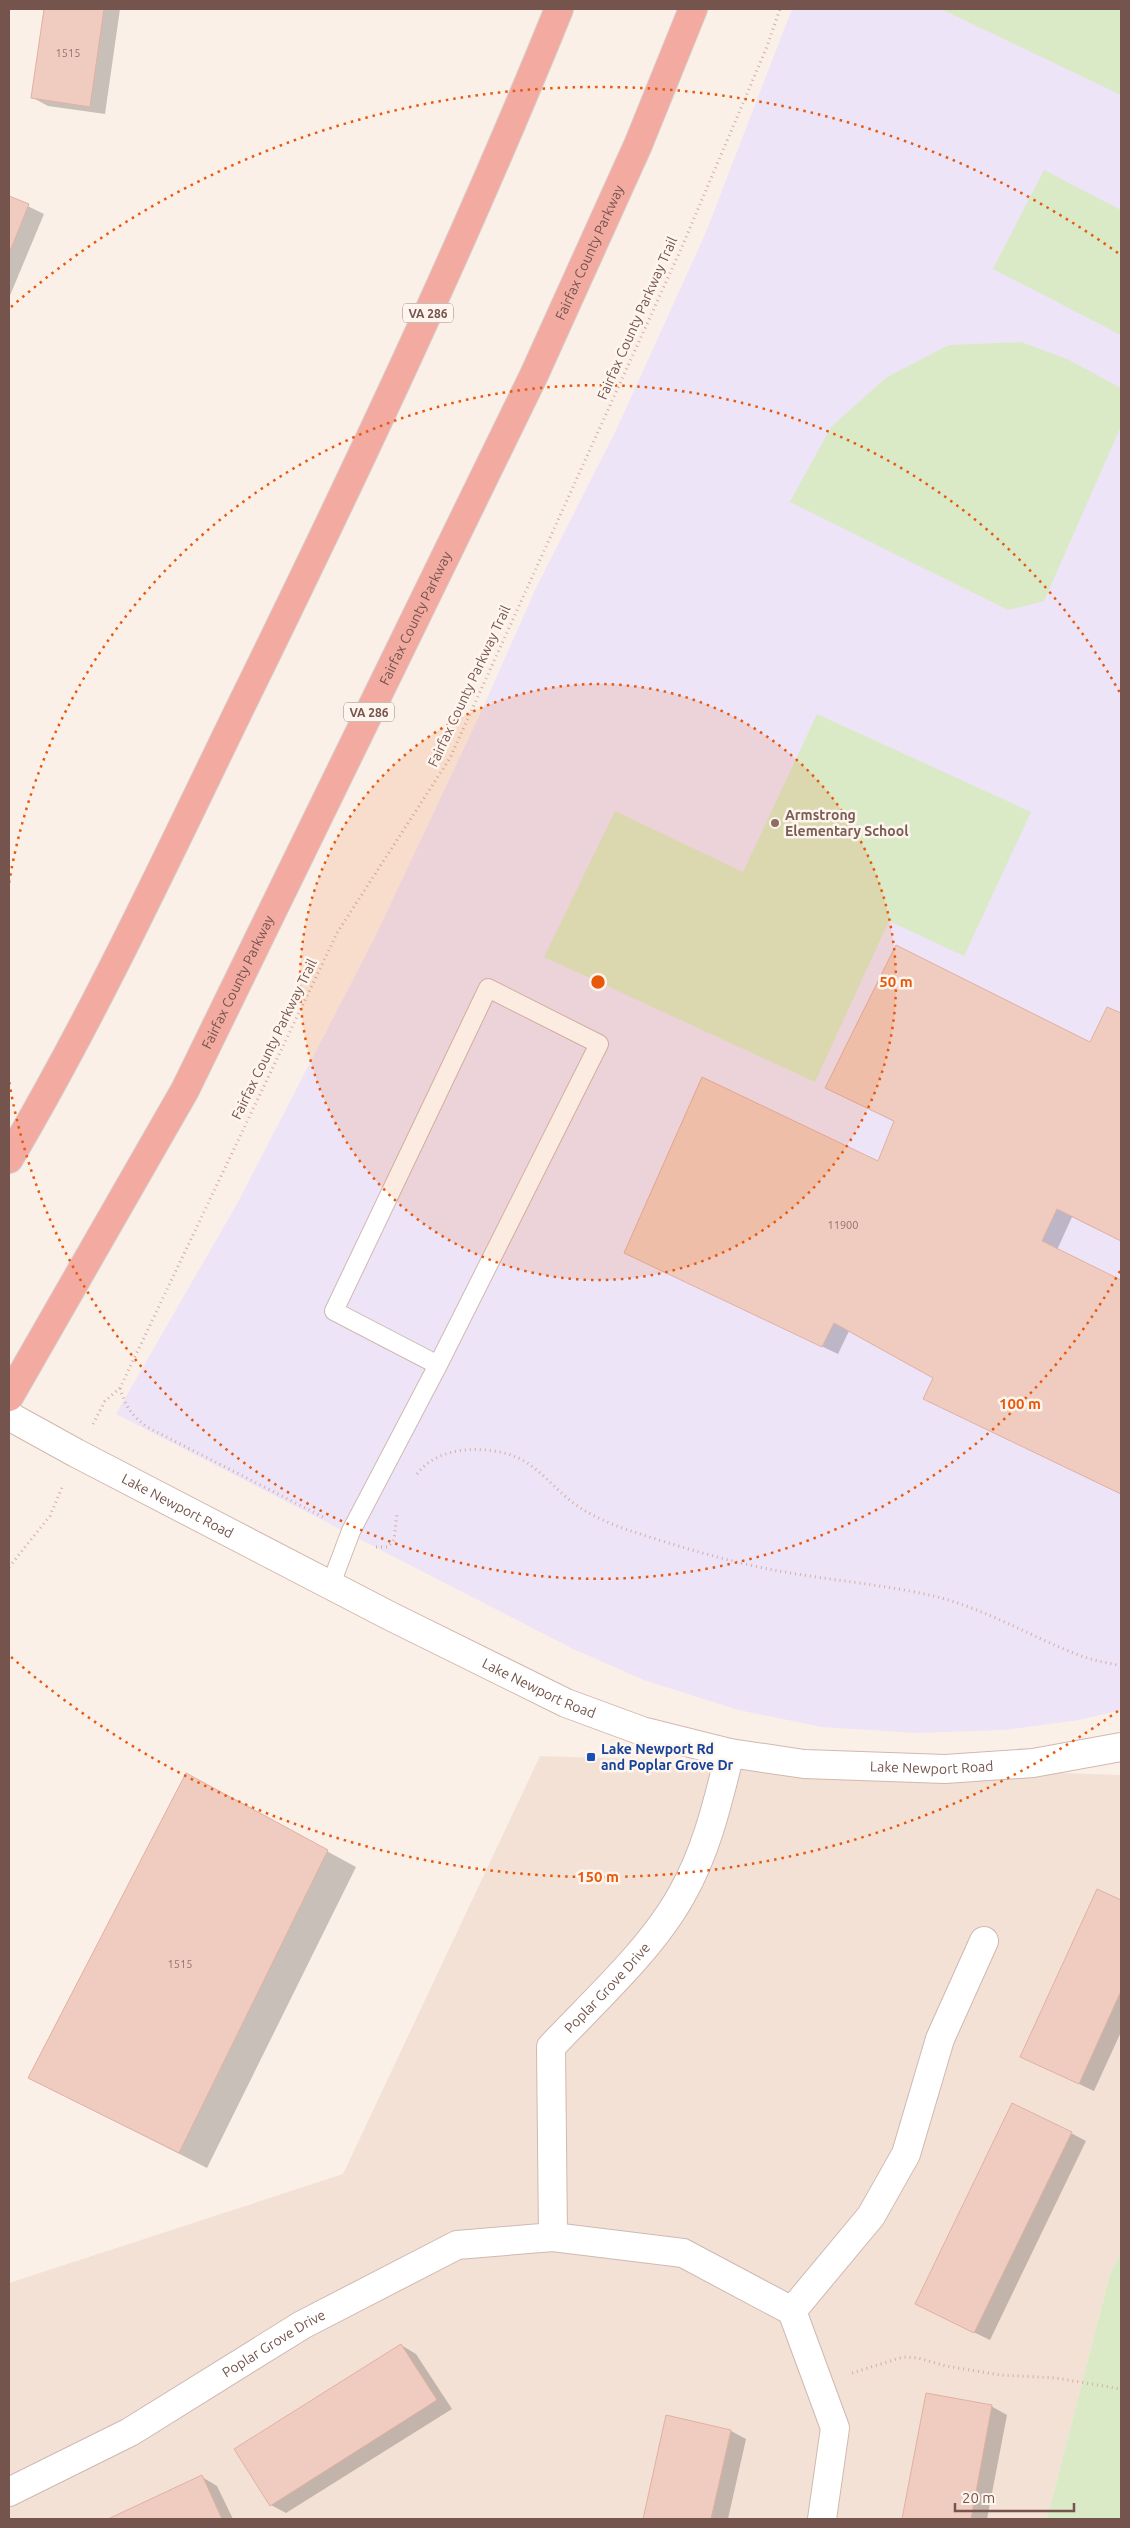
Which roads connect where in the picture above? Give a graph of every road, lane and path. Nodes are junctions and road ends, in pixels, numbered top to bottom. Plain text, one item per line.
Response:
1 (559, 9) edge
2 (693, 9) edge
3 (780, 9) edge
4 (9, 1158) edge
5 (438, 1365) junction
6 (120, 1388) junction
7 (9, 1398) edge
8 (106, 1401) dead end
9 (9, 1416) edge
10 (414, 1478) dead end
11 (399, 1508) dead end
12 (351, 1531) junction
13 (331, 1584) junction
14 (1121, 1666) edge
15 (1121, 1747) edge
16 (730, 1753) junction
17 (984, 1941) dead end
18 (553, 2236) junction
19 (792, 2311) junction
20 (818, 2384) junction
21 (1121, 2389) edge
22 (9, 2492) edge
23 (822, 2519) edge

1 - 4 highway, VA 286
2 - 7 highway, Fairfax County Parkway / VA 286
3 - 6 path, Fairfax County Parkway Trail
5 - 5 lane
5 - 12 lane
6 - 8 path, Fairfax County Parkway Trail
6 - 12 path
9 - 13 street, Lake Newport Road
10 - 14 path
11 - 12 path
12 - 13 lane
13 - 16 street, Lake Newport Road
15 - 16 street, Lake Newport Road
16 - 18 street, Poplar Grove Drive
17 - 19 street
18 - 19 street, Poplar Grove Drive
18 - 22 street, Poplar Grove Drive
19 - 20 street
20 - 21 path
20 - 23 street

